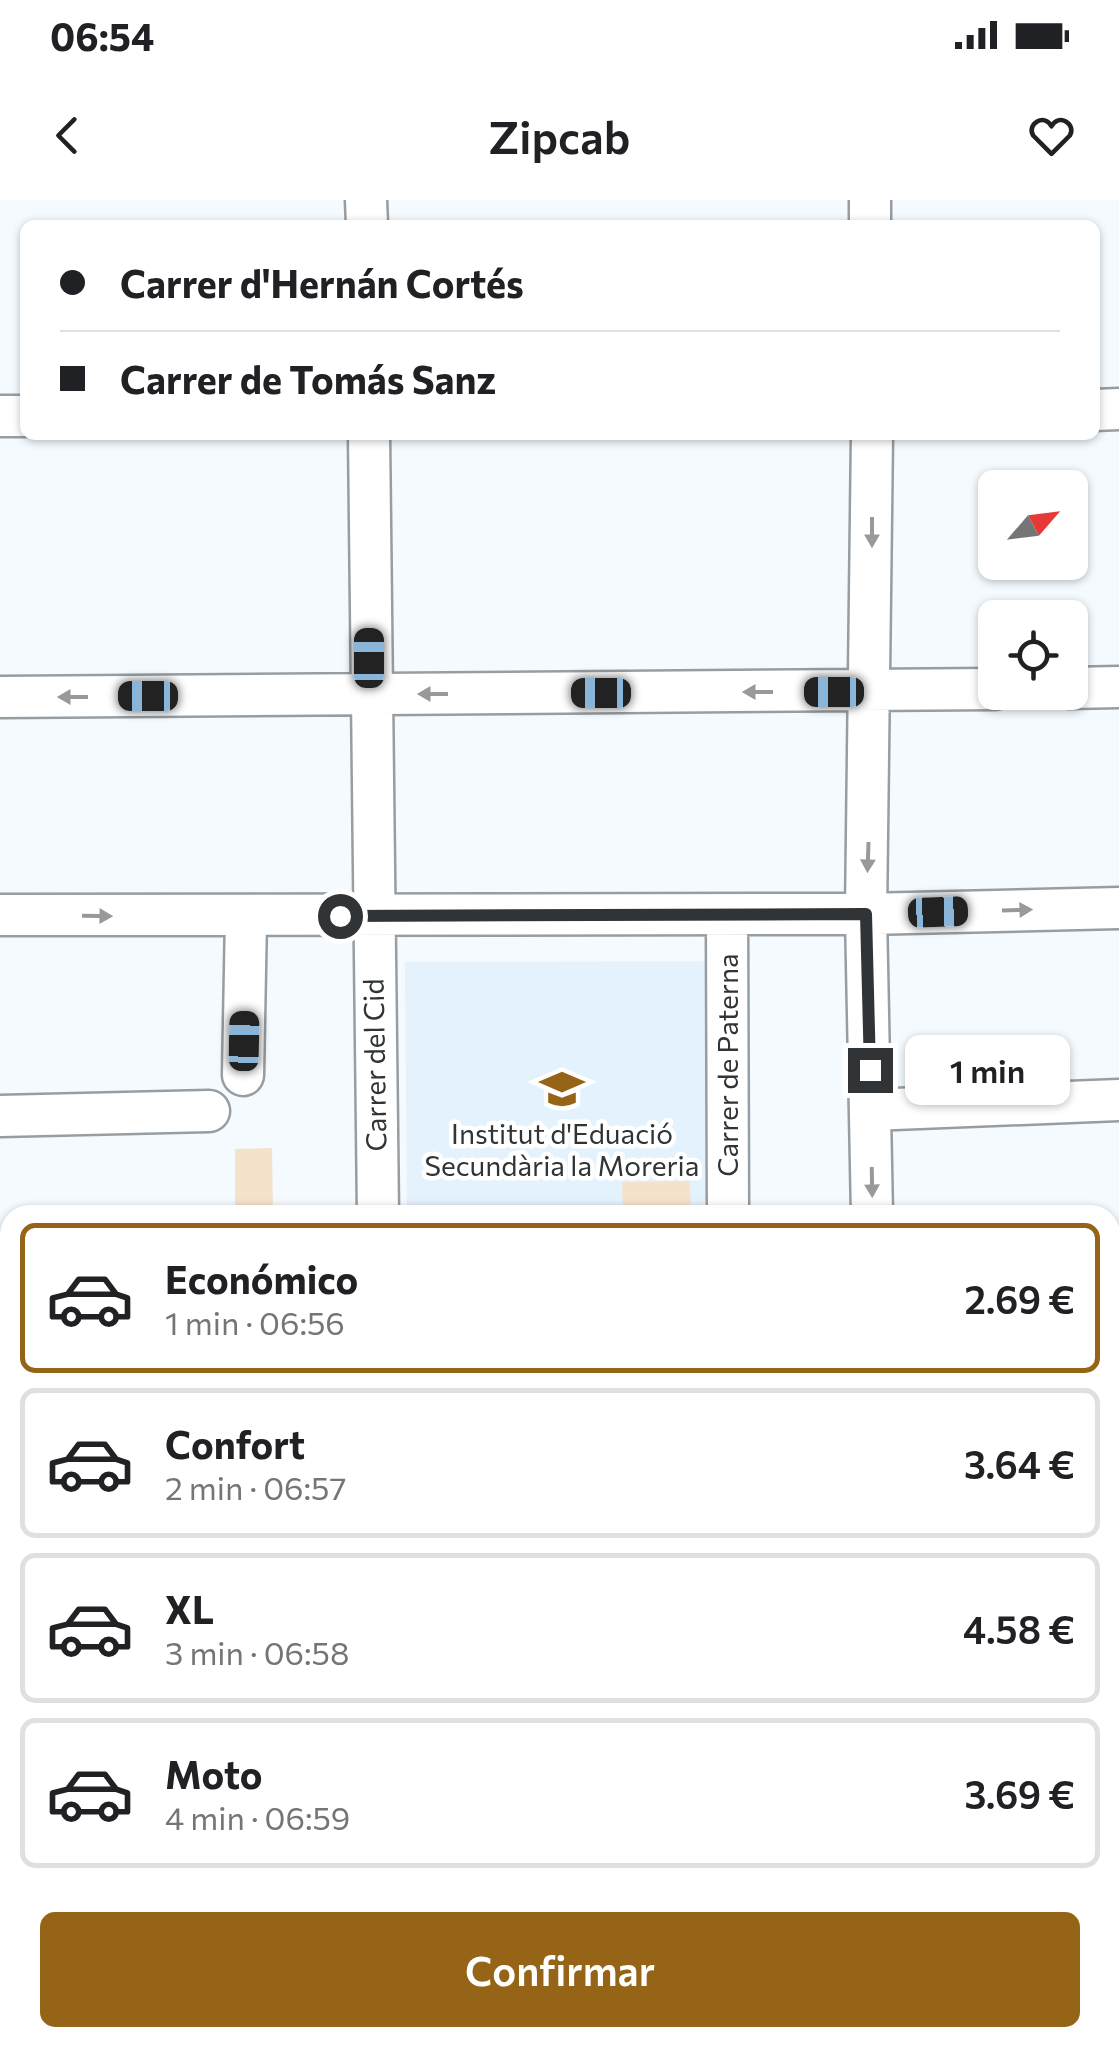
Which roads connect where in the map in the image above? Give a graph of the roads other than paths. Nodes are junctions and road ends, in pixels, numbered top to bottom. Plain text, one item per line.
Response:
1 (369, 440) edge
2 (872, 440) edge
3 (1119, 687) edge
4 (1088, 688) edge
5 (978, 689) edge
6 (872, 691) junction
7 (369, 695) junction
8 (0, 697) edge
9 (1119, 908) edge
10 (866, 914) junction
11 (0, 915) edge
12 (728, 915) junction
13 (372, 916) junction
14 (246, 917) junction
15 (244, 1075) dead end
16 (1119, 1100) edge
17 (870, 1110) junction
18 (209, 1111) dead end
19 (0, 1116) edge
20 (378, 1205) edge
21 (728, 1205) edge
22 (872, 1205) edge

1 - 7 street, Carrer del Cid
2 -> 6 street
3 - 4 street
5 - 6 street
6 -> 7 street
6 -> 10 street
7 -> 8 street
7 - 13 street, Carrer del Cid
10 -> 9 street
10 - 12 street
10 - 17 street
11 -> 14 street
12 - 13 street
12 - 21 street, Carrer de Paterna
13 - 14 street
13 - 20 street, Carrer del Cid
14 - 15 street
16 - 17 street
17 -> 22 street
18 - 19 street

